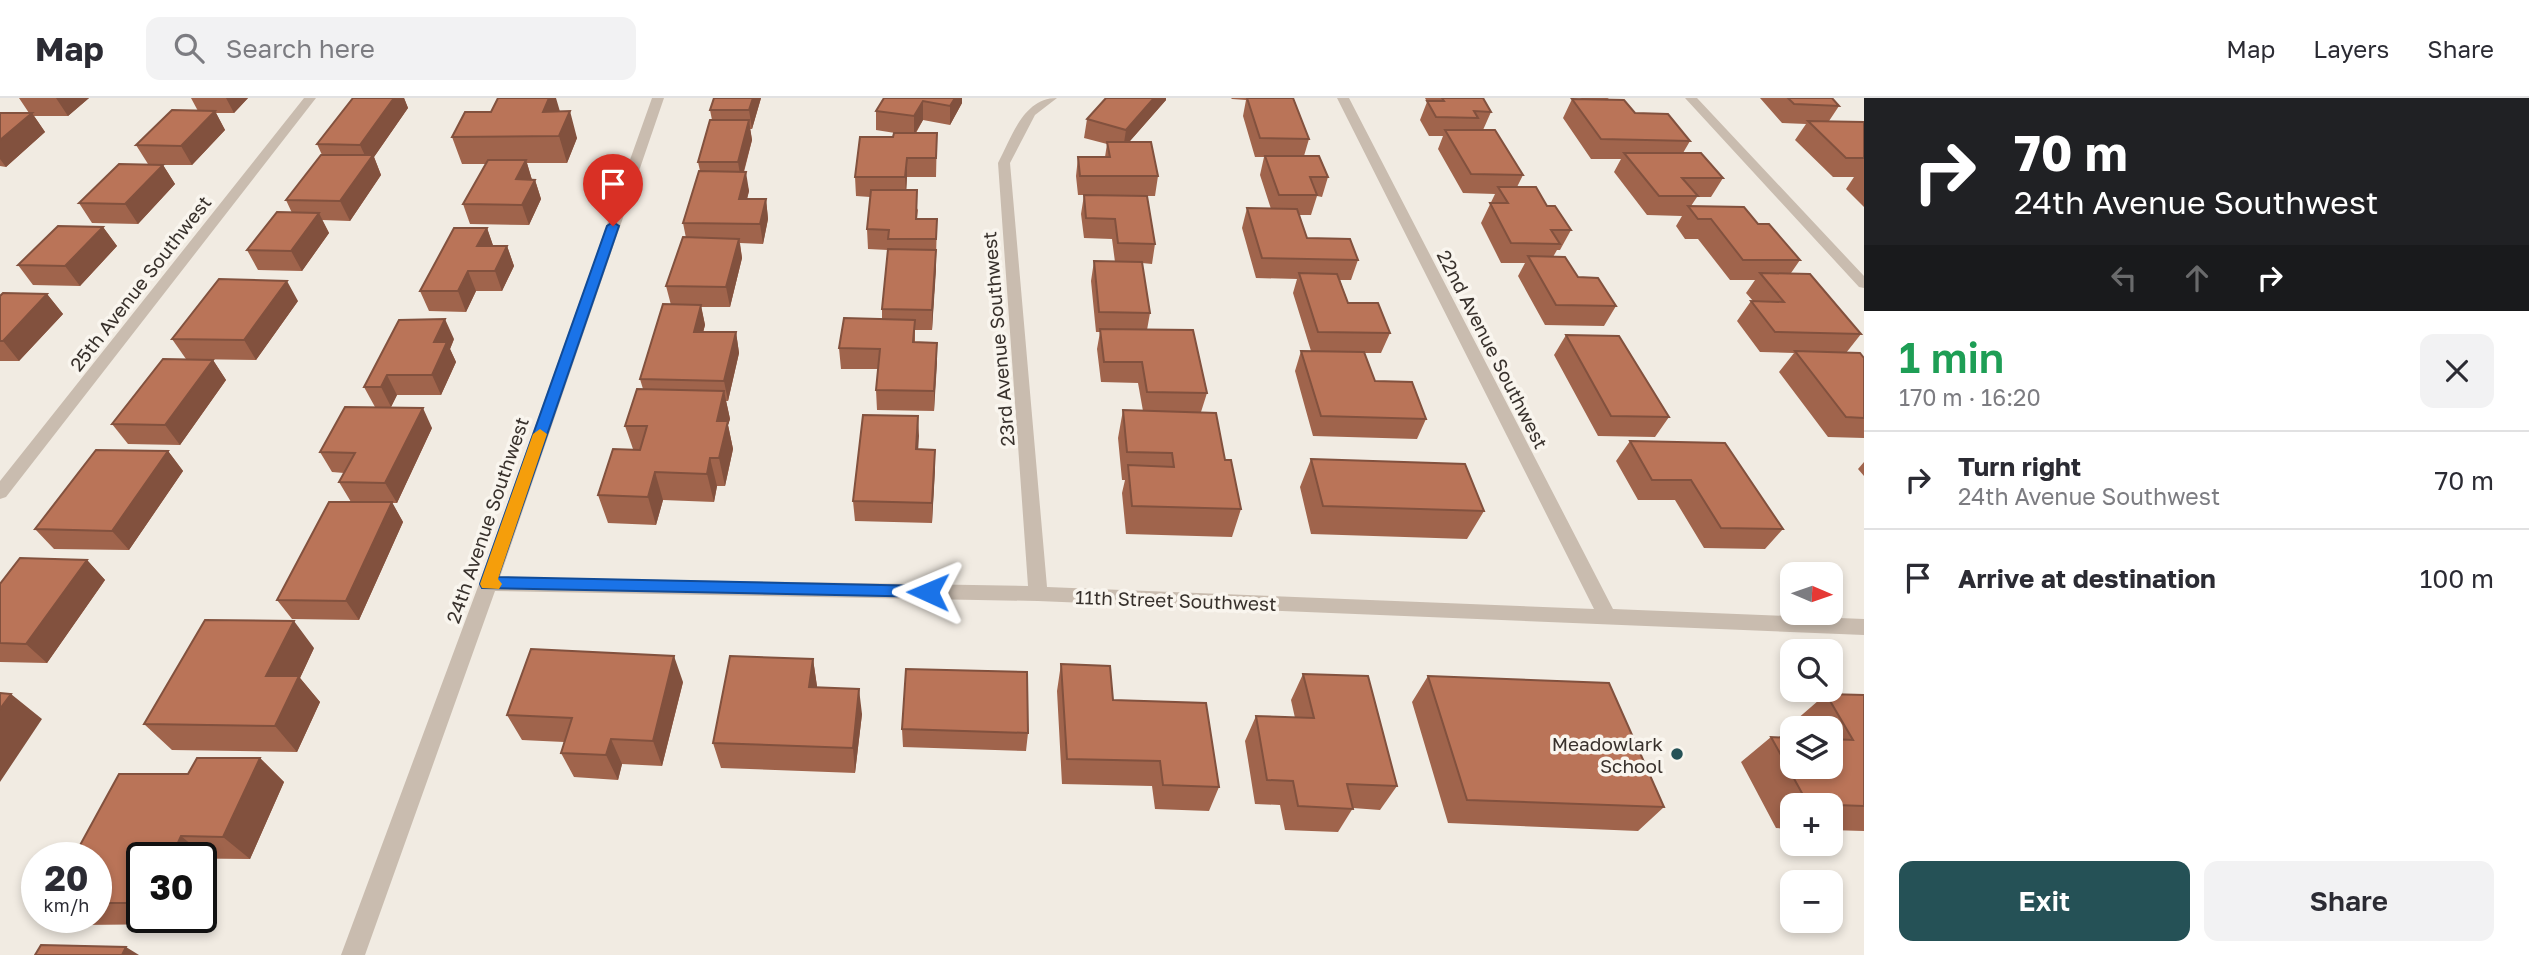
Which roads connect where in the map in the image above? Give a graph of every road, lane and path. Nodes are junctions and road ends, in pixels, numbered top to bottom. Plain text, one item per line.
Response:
1 (310, 98) edge
2 (658, 98) edge
3 (1051, 98) edge
4 (1343, 98) edge
5 (1691, 98) edge
6 (1864, 284) edge
7 (0, 493) edge
8 (488, 584) junction
9 (1038, 594) junction
10 (1608, 617) junction
11 (1864, 627) edge
12 (353, 955) edge

1 - 7 street, 25th Avenue Southwest
2 - 8 street, 24th Avenue Southwest
3 - 9 street, 23rd Avenue Southwest
4 - 10 street, 22nd Avenue Southwest
5 - 6 street
8 - 9 street, 11th Street Southwest
8 - 12 street, 24th Avenue Southwest
9 - 10 street, 11th Street Southwest
10 - 11 street, 11th Street Southwest

